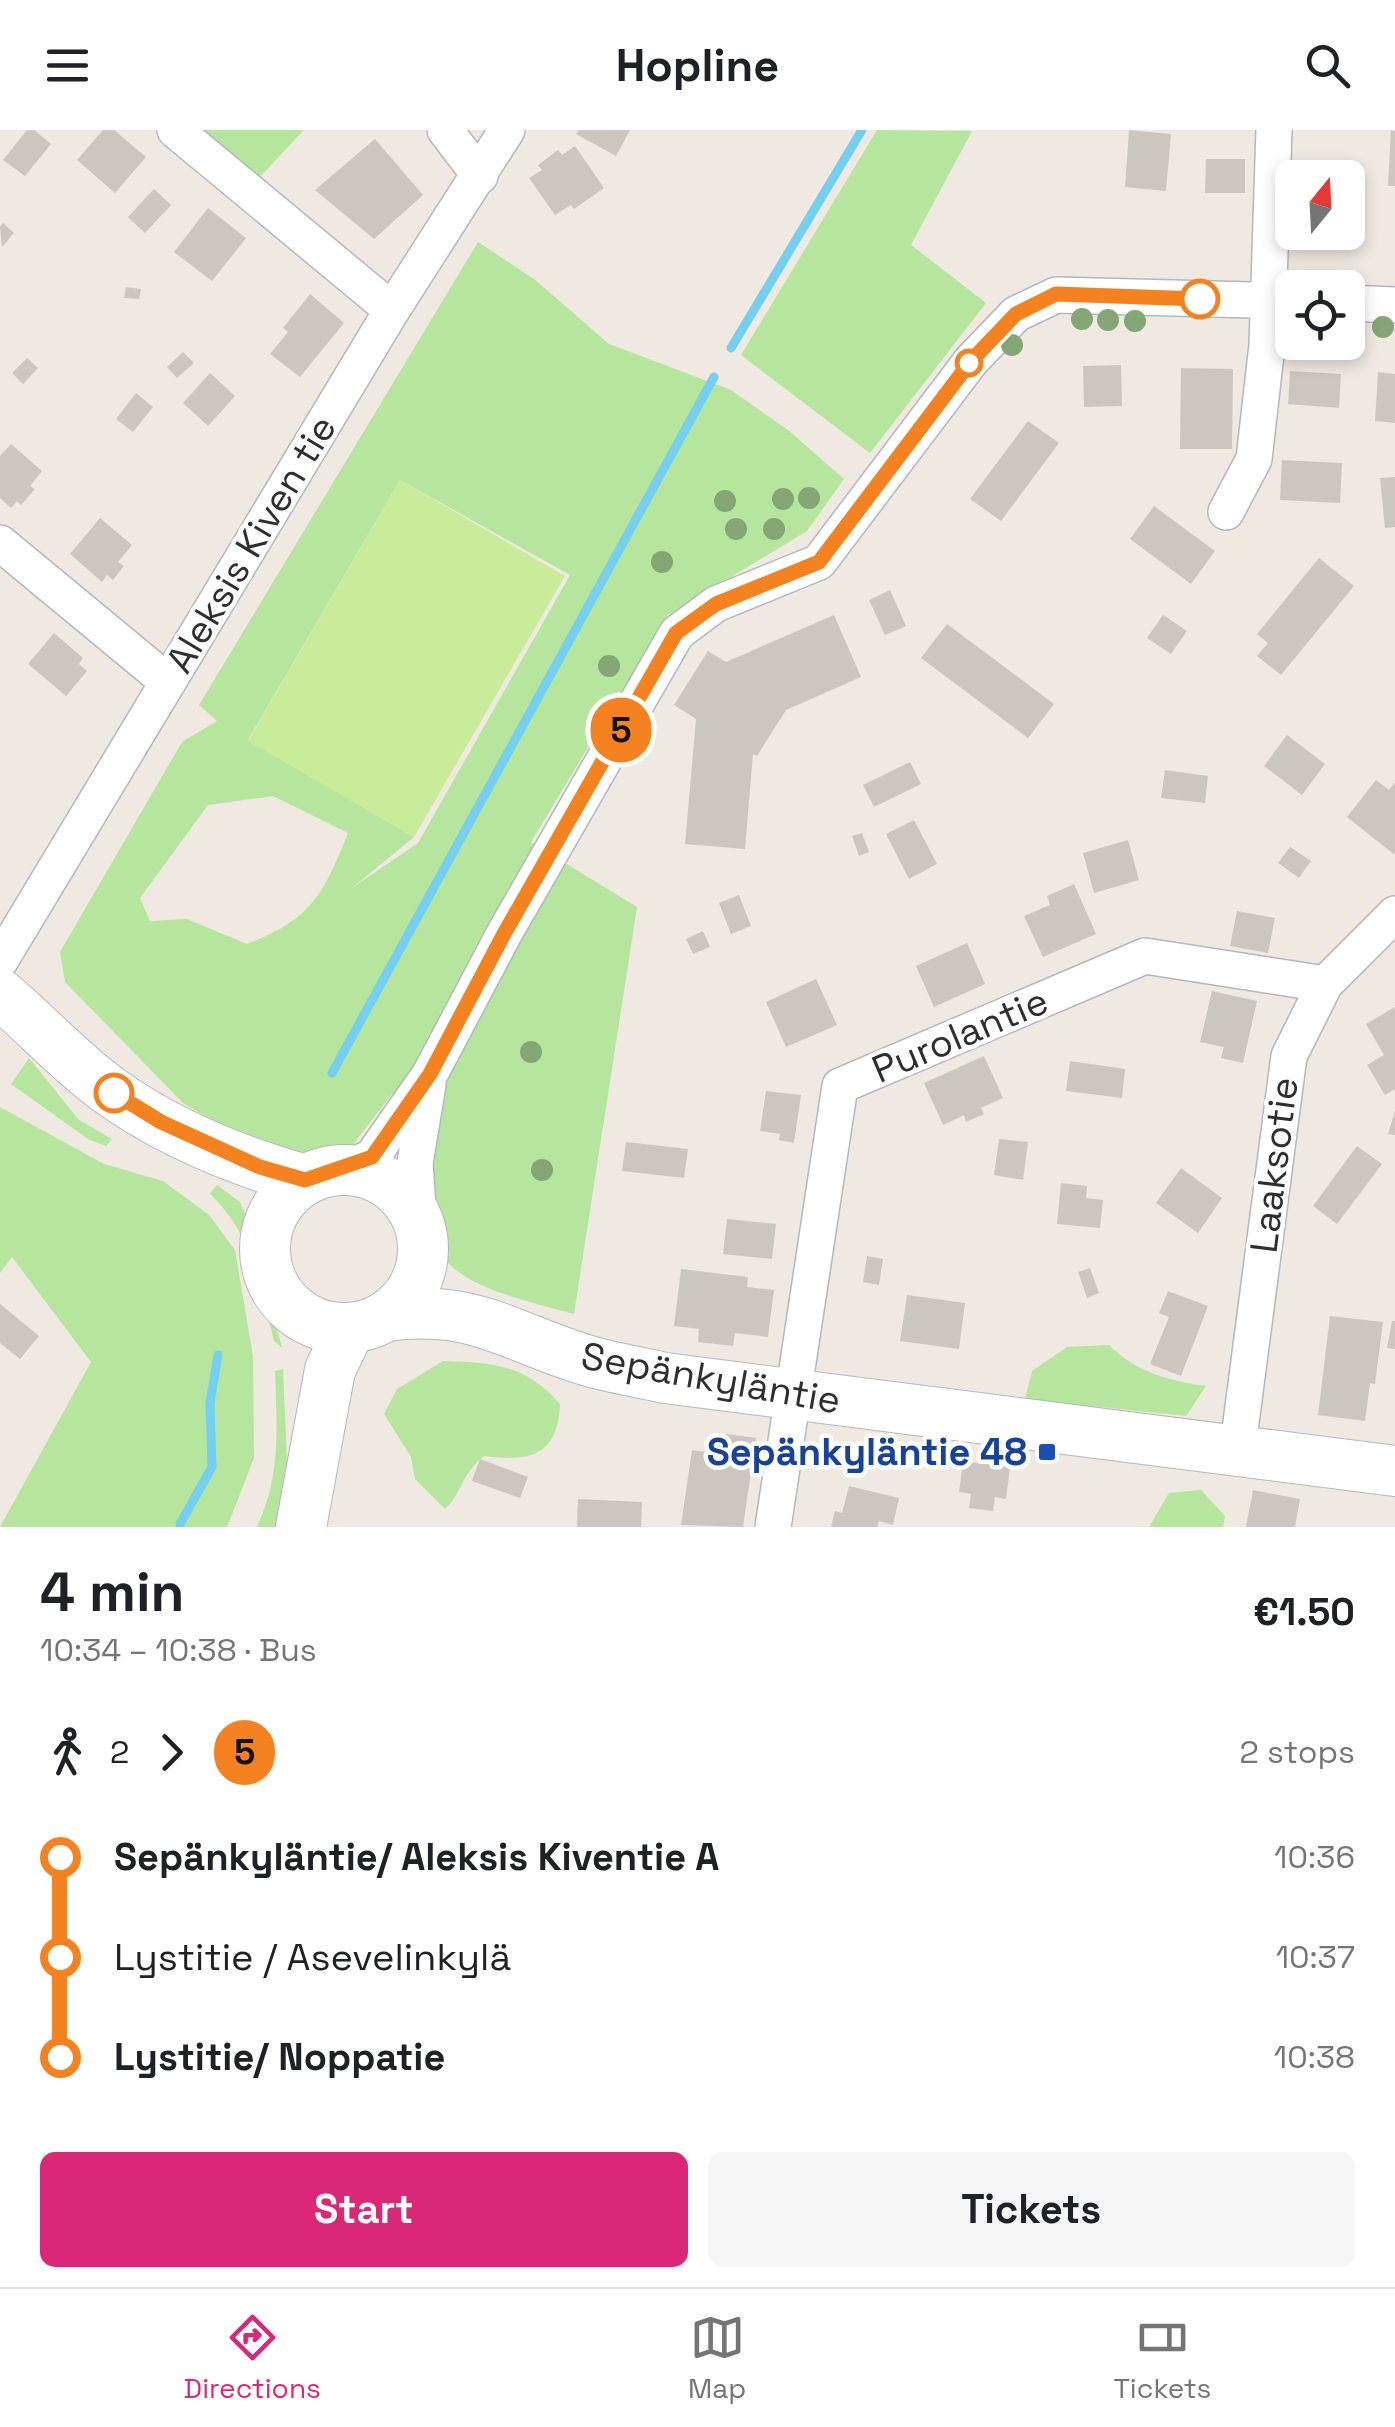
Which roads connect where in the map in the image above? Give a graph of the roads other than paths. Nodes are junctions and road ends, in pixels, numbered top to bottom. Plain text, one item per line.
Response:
1 (175, 130) edge
2 (445, 130) edge
3 (507, 130) edge
4 (1274, 130) edge
5 (480, 176) junction
6 (1279, 270) edge
7 (1275, 301) edge
8 (1365, 304) edge
9 (1395, 305) edge
10 (392, 310) junction
11 (1275, 318) edge
12 (1226, 512) dead end
13 (0, 543) edge
14 (168, 682) junction
15 (1395, 914) edge
16 (0, 961) edge
17 (1324, 984) junction
18 (0, 994) edge
19 (430, 1074) junction
20 (161, 1122) junction
21 (324, 1175) junction
22 (422, 1235) junction
23 (266, 1236) junction
24 (291, 1308) junction
25 (368, 1322) junction
26 (508, 1330) junction
27 (793, 1396) junction
28 (1237, 1453) junction
29 (309, 1464) junction
30 (1395, 1471) edge
31 (301, 1527) edge
32 (773, 1527) edge

1 - 10 street
2 - 5 street
3 - 5 street, Aleksis Kiven tie
4 - 6 street
5 - 10 street, Aleksis Kiven tie
7 - 19 street
8 - 9 street
10 - 14 street, Aleksis Kiven tie
11 - 12 street
13 - 14 street
14 - 16 street, Aleksis Kiven tie
15 - 17 street, Laaksotie
17 - 27 street, Purolantie
17 - 28 street, Laaksotie
18 - 20 main road
19 - 21 street
19 - 22 street
20 - 21 main road
20 - 23 main road
21 - 22 main road
21 - 23 main road
22 - 25 main road
22 - 26 main road, Sepänkyläntie
23 - 24 main road
24 - 25 main road
24 - 29 main road
25 - 26 main road, Sepänkyläntie
25 - 29 main road
26 - 27 main road, Sepänkyläntie
27 - 28 main road, Sepänkyläntie
27 - 32 street
28 - 30 main road, Sepänkyläntie
29 - 31 main road

